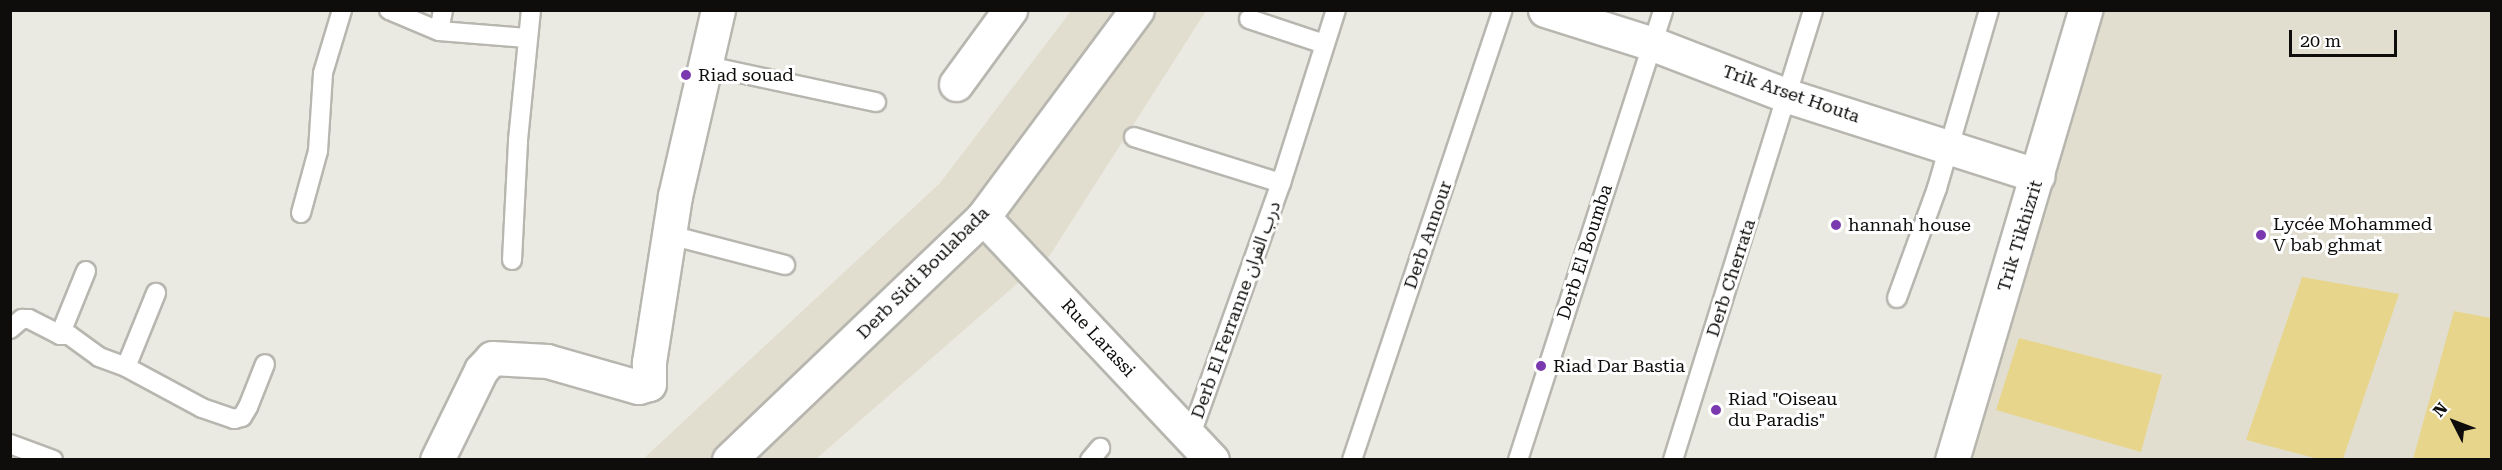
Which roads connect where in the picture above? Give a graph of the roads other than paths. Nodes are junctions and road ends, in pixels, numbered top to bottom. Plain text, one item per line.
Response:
1 (342, 10) edge
2 (389, 10) edge
3 (443, 10) edge
4 (531, 10) edge
5 (718, 10) edge
6 (1010, 10) edge
7 (1137, 10) edge
8 (1336, 10) edge
9 (1503, 10) edge
10 (1545, 10) edge
11 (1663, 10) edge
12 (1814, 10) edge
13 (1989, 10) edge
14 (2085, 10) edge
15 (1250, 19) dead end
16 (439, 31) junction
17 (527, 38) junction
18 (1324, 44) junction
19 (1653, 44) junction
20 (703, 65) junction
21 (956, 84) dead end
22 (1788, 96) junction
23 (876, 102) dead end
24 (1134, 137) dead end
25 (1950, 147) junction
26 (2038, 176) junction
27 (1281, 183) junction
28 (302, 213) dead end
29 (983, 217) junction
30 (670, 235) junction
31 (512, 260) dead end
32 (785, 265) dead end
33 (86, 271) dead end
34 (156, 293) dead end
35 (1897, 298) dead end
36 (10, 329) edge
37 (60, 336) junction
38 (265, 364) dead end
39 (126, 367) junction
40 (10, 444) edge
41 (1201, 448) edge
42 (53, 459) edge
43 (437, 459) edge
44 (729, 459) edge
45 (1352, 459) edge
46 (1518, 459) edge
47 (1673, 459) edge
48 (1952, 459) edge

1 - 28 lane
2 - 16 lane
3 - 16 lane
4 - 17 lane
5 - 20 street
6 - 21 street
7 - 29 street, Derb Sidi Boulabada
8 - 18 lane, Derb El Ferranne درب الفران
9 - 45 lane, Derb Annour
10 - 19 street, Trik Arset Houta
11 - 19 lane, Derb El Boumba
12 - 22 lane, Derb Cherrata
13 - 25 lane
14 - 26 street, Trik Tikhizrit
15 - 18 lane
16 - 17 lane
17 - 31 lane
18 - 27 lane, Derb El Ferranne درب الفران
19 - 22 street, Trik Arset Houta
19 - 46 lane, Derb El Boumba
20 - 23 lane
20 - 30 street
22 - 25 street, Trik Arset Houta
22 - 47 lane, Derb Cherrata
24 - 27 lane, Derb El Ferranne درب الفران
25 - 26 street, Trik Arset Houta
25 - 35 lane
26 - 48 street, Trik Tikhizrit
27 - 41 lane, Derb El Ferranne درب الفران
29 - 41 street, Rue Larassi
29 - 44 street, Derb Sidi Boulabada
30 - 32 lane
30 - 43 street
33 - 37 lane
34 - 39 lane
36 - 37 lane
37 - 39 lane
38 - 39 lane
40 - 42 lane

